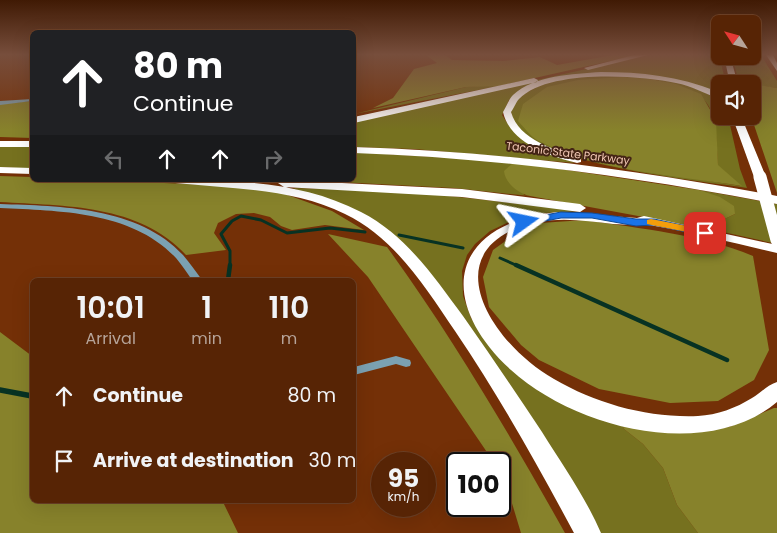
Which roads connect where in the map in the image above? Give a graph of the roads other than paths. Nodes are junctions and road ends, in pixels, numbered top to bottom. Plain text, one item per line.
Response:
1 (534, 80) edge
2 (556, 80) edge
3 (670, 80) edge
4 (711, 92) edge
5 (30, 100) edge
6 (0, 102) edge
7 (356, 120) edge
8 (740, 125) edge
9 (746, 125) edge
10 (0, 144) edge
11 (30, 144) edge
12 (356, 150) edge
13 (0, 170) edge
14 (30, 171) edge
15 (644, 177) junction
16 (760, 177) junction
17 (202, 182) edge
18 (262, 182) edge
19 (777, 200) edge
20 (0, 206) edge
21 (654, 222) junction
22 (777, 240) edge
23 (777, 249) edge
24 (196, 278) edge
25 (406, 363) dead end
26 (356, 370) edge
27 (777, 390) edge
28 (588, 533) edge

1 - 7 highway
2 - 15 highway
3 - 4 highway
5 - 6 street
8 - 16 highway
9 - 16 highway
10 - 11 highway
12 - 15 highway, Taconic State Parkway
13 - 14 highway
15 - 19 highway, Taconic State Parkway
16 - 22 highway, bridge
17 - 28 highway
18 - 21 highway
20 - 24 street
21 - 23 highway
21 - 27 highway
25 - 26 street

